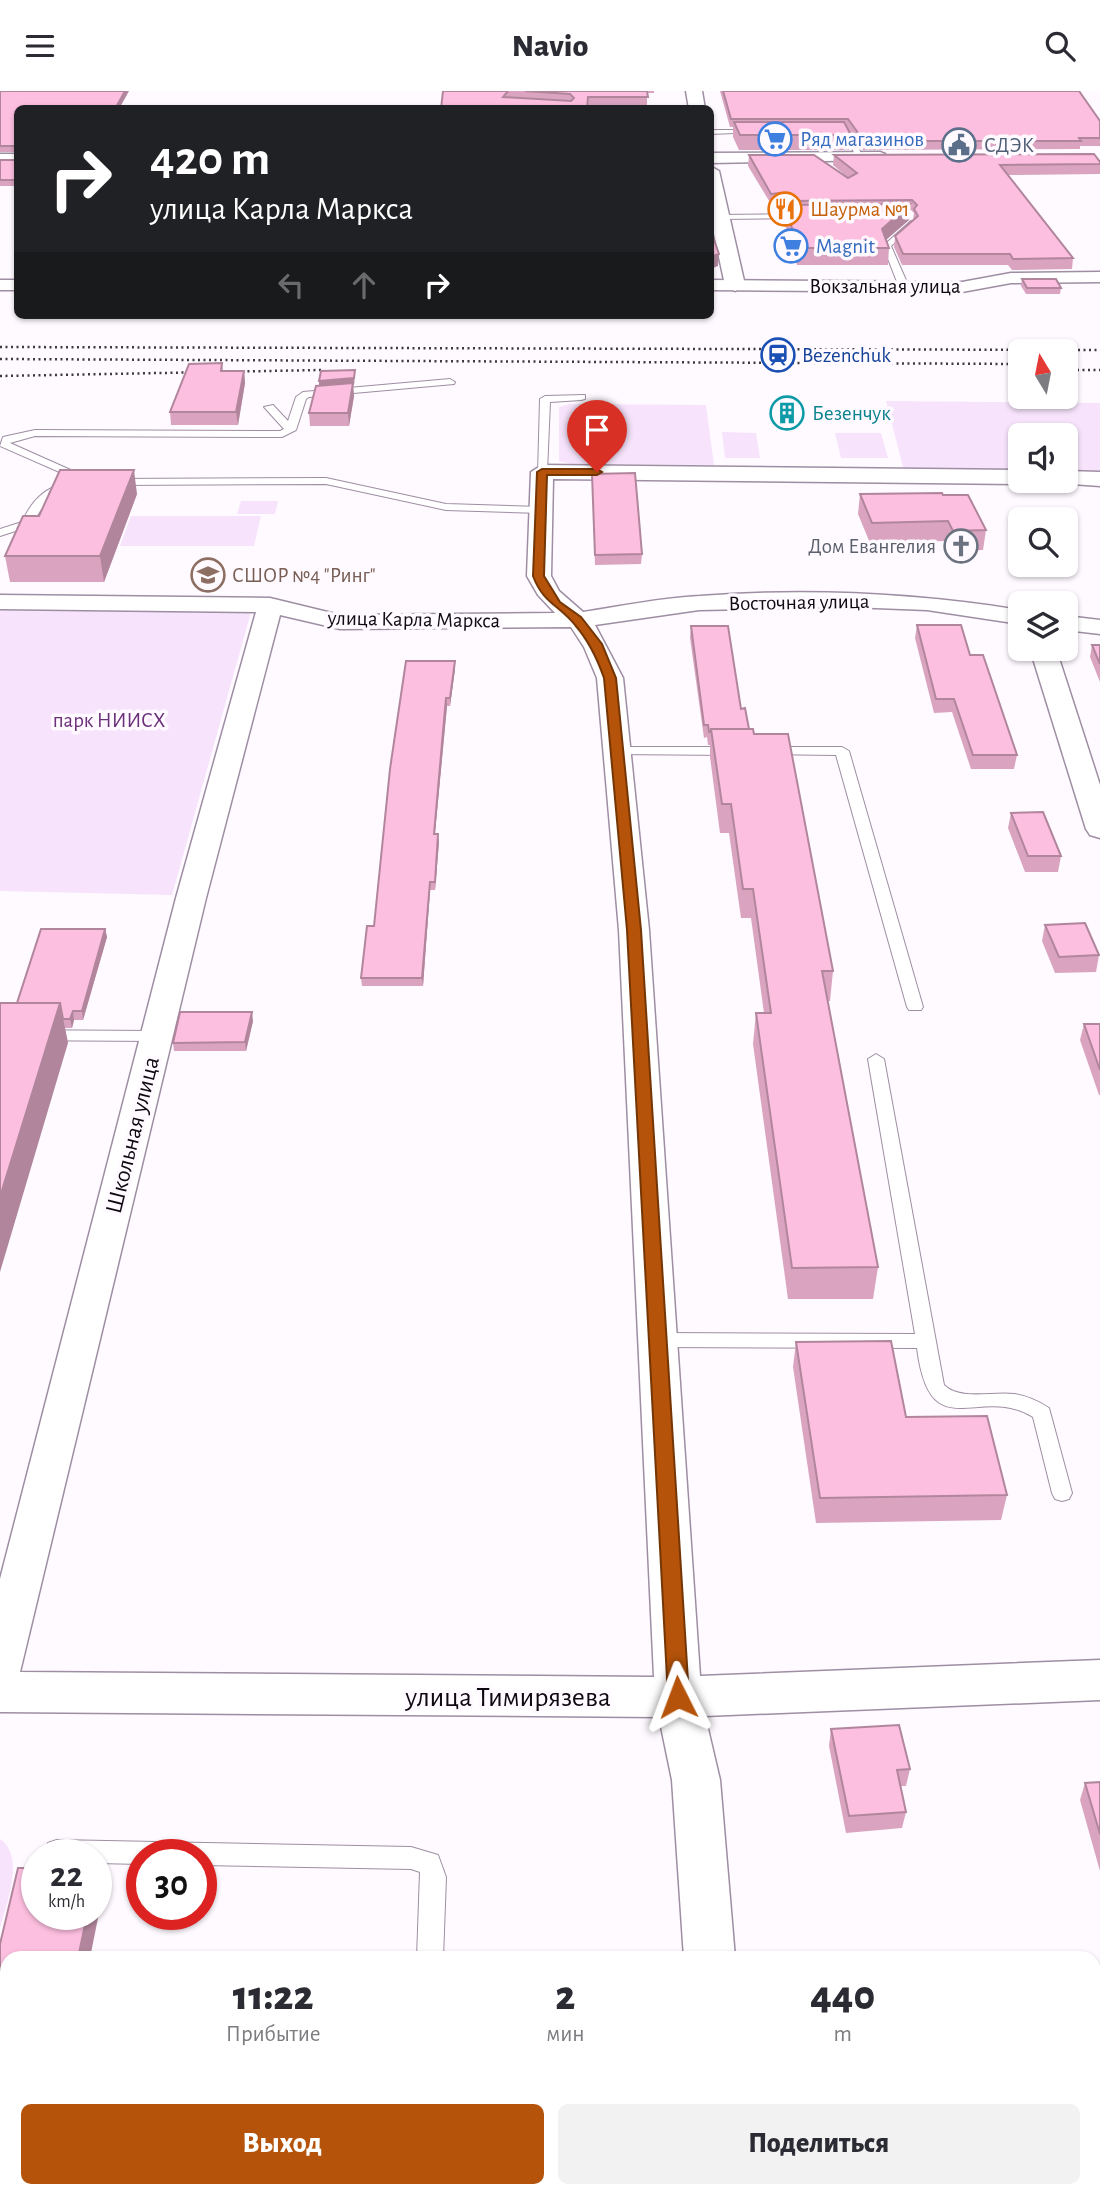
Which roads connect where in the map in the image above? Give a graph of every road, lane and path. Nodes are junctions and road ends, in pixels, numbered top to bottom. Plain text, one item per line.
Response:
1 (825, 131) edge
2 (714, 132) edge
3 (761, 132) edge
4 (812, 157) junction
5 (860, 157) junction
6 (899, 157) edge
7 (714, 158) edge
8 (831, 171) edge
9 (714, 189) edge
10 (816, 216) edge
11 (720, 217) junction
12 (911, 224) edge
13 (1100, 277) edge
14 (714, 285) edge
15 (735, 285) junction
16 (904, 287) junction
17 (450, 382) dead end
18 (581, 397) dead end
19 (269, 407) dead end
20 (291, 430) junction
21 (542, 472) junction
22 (1008, 477) edge
23 (1078, 478) edge
24 (1100, 479) edge
25 (101, 482) edge
26 (541, 510) junction
27 (0, 533) edge
28 (0, 602) edge
29 (271, 605) junction
30 (1008, 615) edge
31 (577, 620) junction
32 (1078, 624) edge
33 (1100, 627) edge
34 (1047, 661) edge
35 (617, 751) junction
36 (1100, 829) edge
37 (915, 1007) dead end
38 (0, 1035) edge
39 (156, 1036) junction
40 (877, 1059) dead end
41 (658, 1340) junction
42 (926, 1341) junction
43 (1062, 1493) dead end
44 (0, 1667) edge
45 (1100, 1680) edge
46 (0, 1692) edge
47 (678, 1697) junction
48 (112, 1852) edge
49 (430, 1951) edge
50 (709, 1951) edge

1 - 5 lane
2 - 3 lane
4 - 5 street
4 - 7 street
4 - 8 lane
5 - 6 street
9 - 11 street
10 - 11 lane
11 - 15 street
12 - 16 lane
13 - 16 street, Вокзальная улица
14 - 15 street, Вокзальная улица
15 - 16 street, Вокзальная улица
17 - 20 lane
18 - 21 lane
19 - 20 lane
20 - 27 lane
21 - 22 street
21 - 26 street
23 - 24 street
25 - 26 lane
26 - 31 street
28 - 29 street, улица Карла Маркса
29 - 31 street, улица Карла Маркса
29 - 39 street, Школьная улица
30 - 31 street, Восточная улица
31 - 35 street
32 - 33 street
34 - 36 street
35 - 37 lane
35 - 41 street
38 - 39 lane
39 - 44 street, Школьная улица
40 - 42 lane
41 - 42 lane
41 - 47 street
42 - 43 lane
45 - 47 street, улица Тимирязева
46 - 47 street, улица Тимирязева
47 - 50 street
48 - 49 lane

